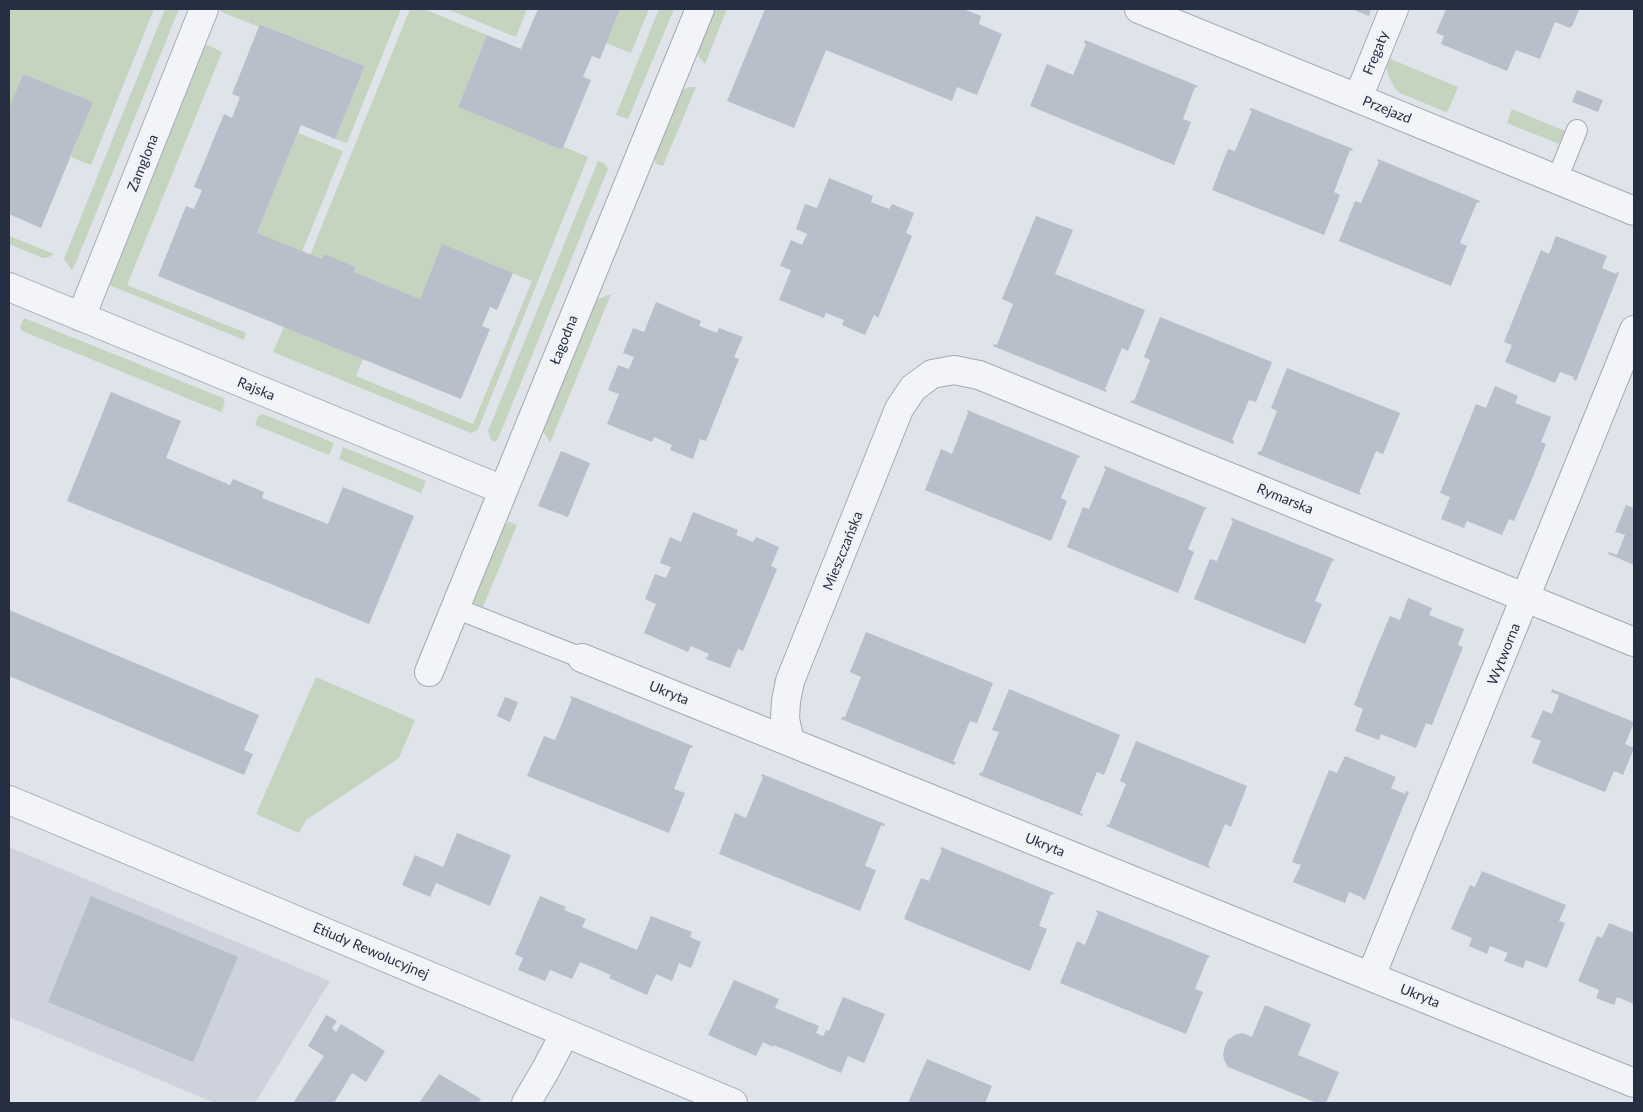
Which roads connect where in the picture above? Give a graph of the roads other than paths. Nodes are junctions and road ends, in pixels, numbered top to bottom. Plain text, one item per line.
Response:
1 (204, 9) edge
2 (700, 9) edge
3 (1139, 9) edge
4 (1394, 9) edge
5 (1358, 98) junction
6 (1577, 130) dead end
7 (1557, 179) junction
8 (1634, 211) edge
9 (9, 287) edge
10 (82, 317) junction
11 (1634, 330) edge
12 (932, 374) joint
13 (503, 490) junction
14 (1526, 598) junction
15 (455, 608) junction
16 (1634, 642) edge
17 (582, 658) joint
18 (429, 672) dead end
19 (790, 742) junction
20 (9, 800) edge
21 (1371, 976) junction
22 (565, 1033) junction
23 (1634, 1083) edge
24 (526, 1103) edge
25 (733, 1103) edge

1 - 10 street, Zamglona
2 - 13 street, Łagodna
3 - 5 street, Przejazd
4 - 5 street, Fregaty
5 - 7 street, Przejazd
6 - 7 lane
7 - 8 street, Przejazd
9 - 10 street, Rajska
10 - 13 street, Rajska
11 - 14 street, Wytworna
12 - 14 street, Rymarska
12 - 19 street, Mieszczańska
13 - 15 street, Łagodna
14 - 16 street, Rymarska
14 - 21 street, Wytworna
15 - 17 lane, Ukryta
15 - 18 street, Łagodna
17 - 19 street, Ukryta
19 - 21 street, Ukryta
20 - 22 street, Etiudy Rewolucyjnej
21 - 23 street, Ukryta
22 - 24 street
22 - 25 street, Etiudy Rewolucyjnej

